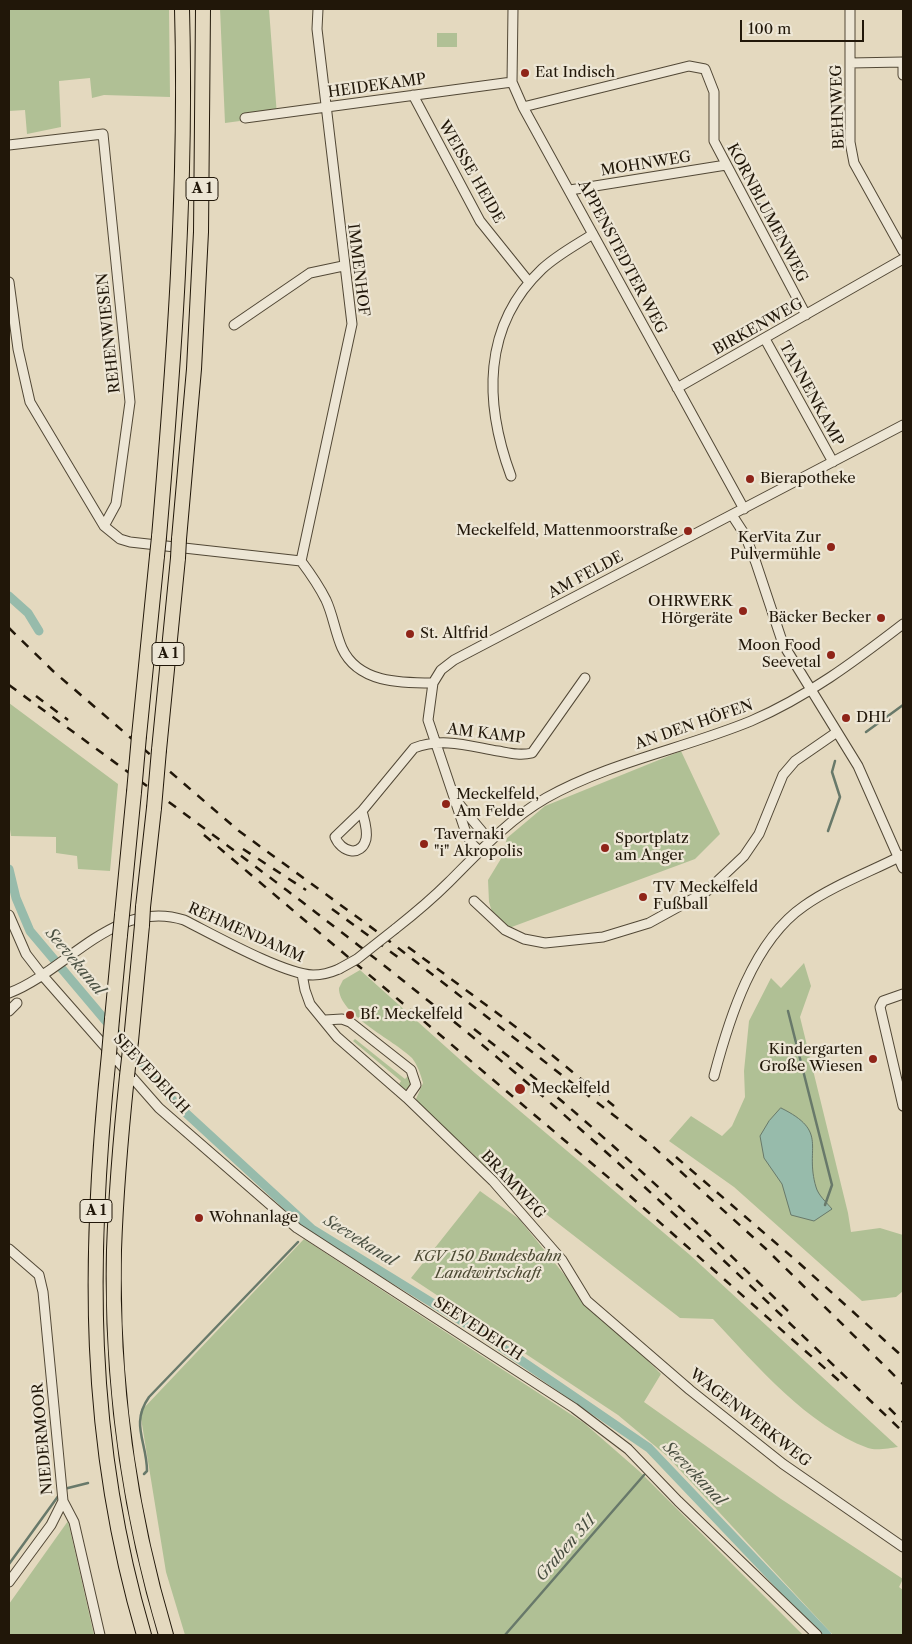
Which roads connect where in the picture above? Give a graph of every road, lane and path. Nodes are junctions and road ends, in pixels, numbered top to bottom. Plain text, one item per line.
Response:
1 (182, 9) edge
2 (203, 9) edge
3 (318, 9) edge
4 (513, 9) edge
5 (850, 9) edge
6 (850, 62) junction
7 (903, 75) edge
8 (512, 82) junction
9 (413, 95) junction
10 (326, 107) junction
11 (523, 107) junction
12 (245, 118) dead end
13 (9, 145) edge
14 (726, 165) junction
15 (570, 190) junction
16 (593, 234) junction
17 (903, 251) edge
18 (903, 259) edge
19 (343, 266) junction
20 (9, 282) edge
21 (529, 282) junction
22 (806, 315) junction
23 (234, 325) dead end
24 (765, 339) junction
25 (677, 388) junction
26 (903, 426) edge
27 (833, 462) junction
28 (510, 476) dead end
29 (744, 509) junction
30 (732, 515) junction
31 (104, 526) junction
32 (301, 561) junction
33 (903, 624) edge
34 (585, 678) dead end
35 (433, 684) junction
36 (812, 689) junction
37 (837, 732) junction
38 (434, 742) junction
39 (456, 801) junction
40 (362, 811) dead end
41 (489, 840) junction
42 (478, 851) junction
43 (901, 856) edge
44 (903, 868) edge
45 (474, 901) dead end
46 (9, 915) edge
47 (302, 974) junction
48 (43, 976) junction
49 (9, 993) edge
50 (903, 994) edge
51 (17, 1003) dead end
52 (9, 1012) edge
53 (325, 1020) junction
54 (714, 1076) dead end
55 (406, 1098) junction
56 (903, 1106) edge
57 (9, 1249) edge
58 (587, 1301) joint
59 (63, 1501) junction
60 (903, 1547) edge
61 (9, 1582) edge
62 (100, 1635) edge
63 (144, 1635) edge
64 (166, 1635) edge
65 (816, 1635) edge

1 - 63 highway, A 1, bridge
2 - 64 highway, A 1, bridge
3 - 10 street, IMMENHOF
4 - 8 street, APPENSTEDTER WEG
5 - 6 street, BEHNWEG
6 - 7 street
6 - 17 street, BEHNWEG
8 - 9 street, HEIDEKAMP
8 - 11 street, APPENSTEDTER WEG
9 - 10 street, HEIDEKAMP
9 - 21 street, WEISSE HEIDE
10 - 12 street, HEIDEKAMP
10 - 19 street, IMMENHOF
11 - 14 street, KORNBLUMENWEG
11 - 15 street, APPENSTEDTER WEG
13 - 31 street, REHENWIESEN
14 - 15 street, MOHNWEG
14 - 22 street, KORNBLUMENWEG
15 - 16 street, APPENSTEDTER WEG
16 - 21 street
16 - 25 street, APPENSTEDTER WEG
18 - 22 street, BIRKENWEG
19 - 23 street
19 - 32 street, IMMENHOF
20 - 31 street
21 - 28 street
22 - 24 street, BIRKENWEG
24 - 25 street, BIRKENWEG
24 - 27 street, TANNENKAMP
25 - 29 street, APPENSTEDTER WEG
26 - 27 street, AM FELDE
27 - 29 street, AM FELDE
29 - 30 street, AM FELDE
30 - 35 street, AM FELDE
30 - 36 street
31 - 32 street
32 - 35 street
33 - 36 street, AN DEN HÖFEN
34 - 38 street, AM KAMP
35 - 38 street, AM FELDE
36 - 37 street
36 - 41 street, AN DEN HÖFEN
37 - 43 street
37 - 45 street
38 - 39 street
38 - 40 street
39 - 41 street
39 - 42 street
41 - 42 street, REHMENDAMM
42 - 47 street, REHMENDAMM, bridge
43 - 44 street
43 - 54 street
46 - 48 street, SEEVEDEICH
47 - 48 street, REHMENDAMM
47 - 53 street, BRAMWEG
48 - 49 street, REHMENDAMM
48 - 65 street, SEEVEDEICH
50 - 56 street
51 - 52 street
53 - 55 street, BRAMWEG
53 - 55 street
55 - 58 street, BRAMWEG
57 - 59 street, NIEDERMOOR
58 - 60 street, WAGENWERKWEG
59 - 61 street
59 - 62 street, NIEDERMOOR

